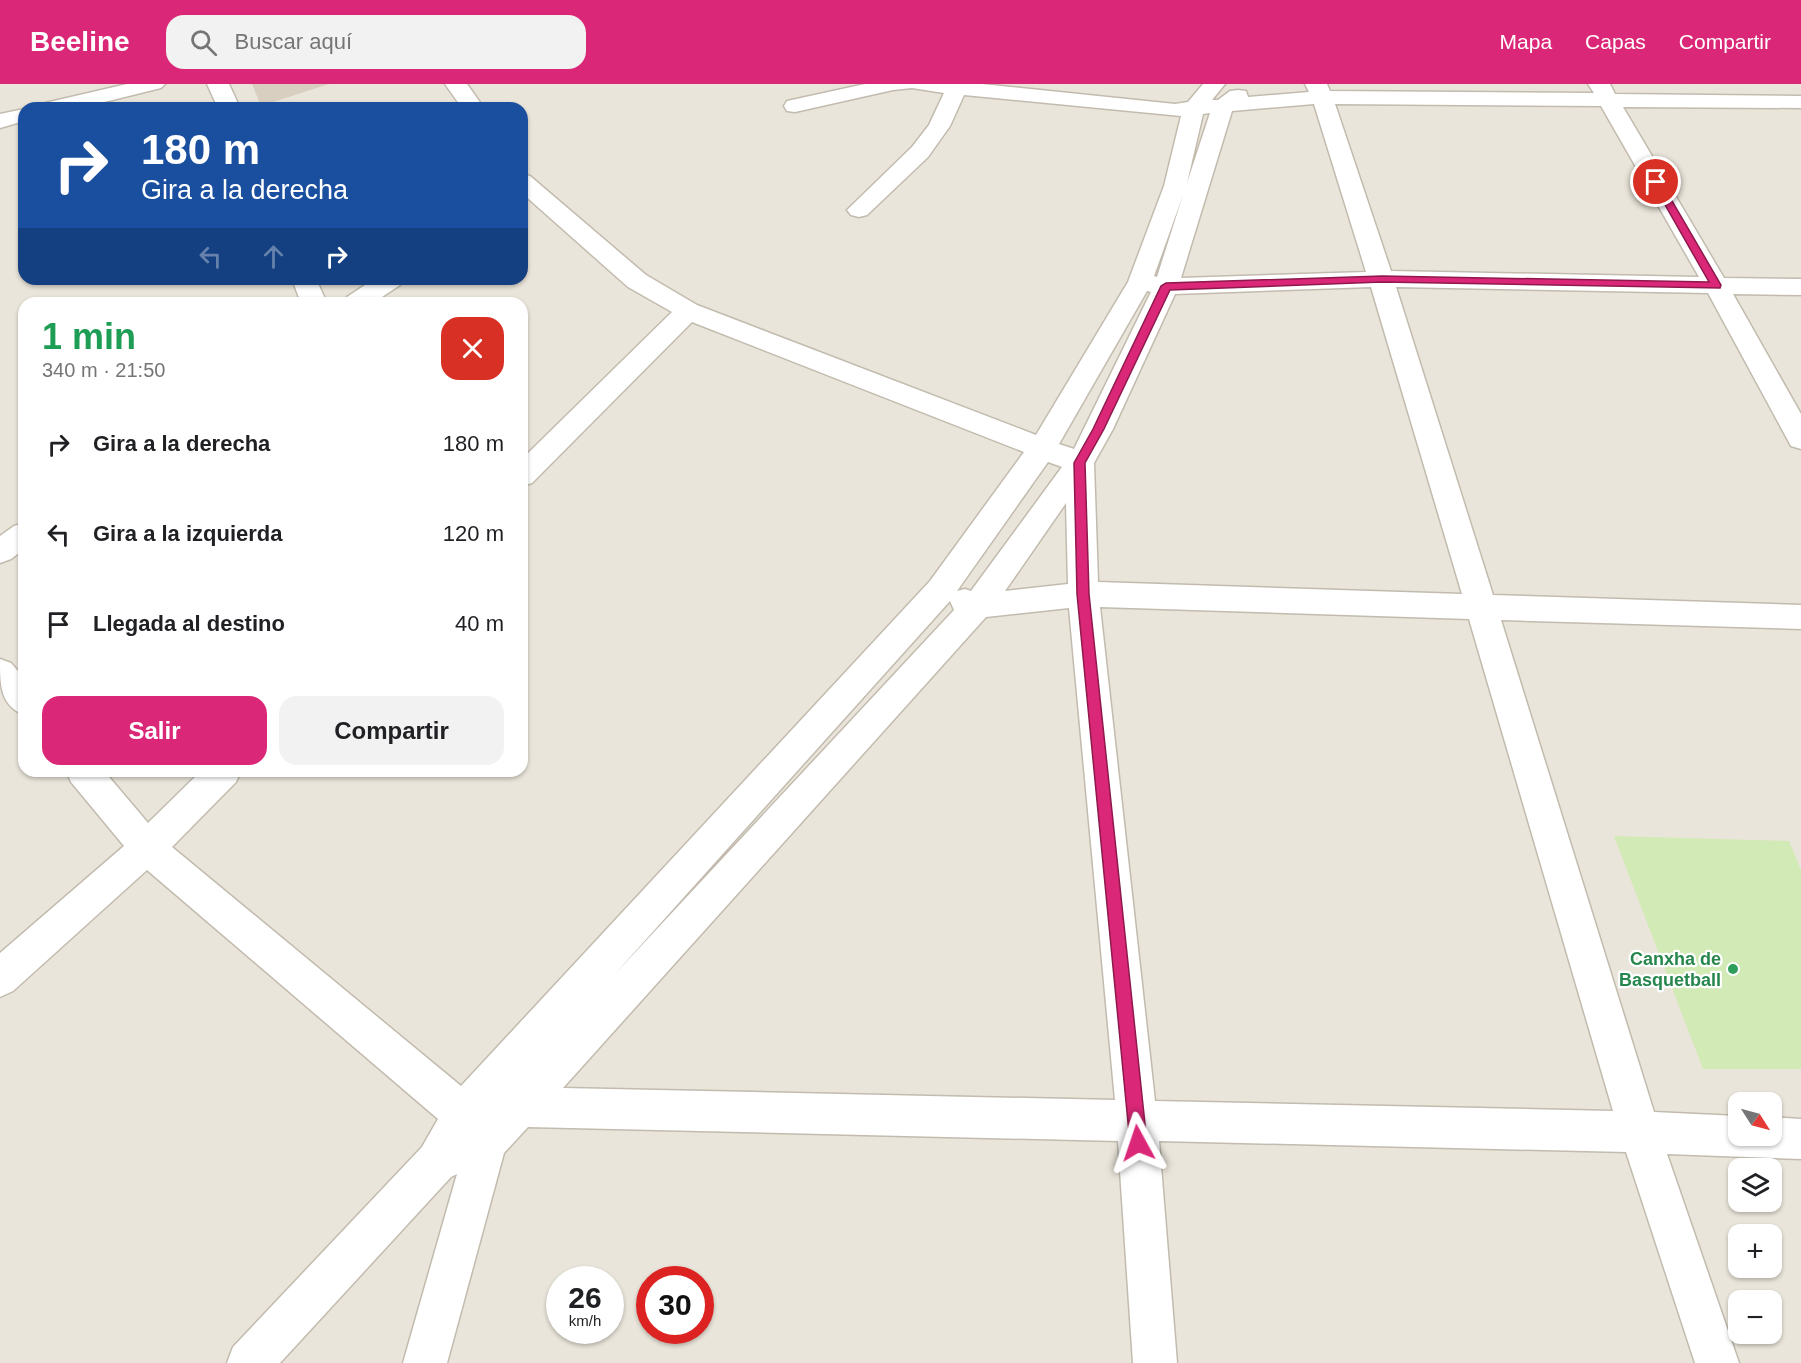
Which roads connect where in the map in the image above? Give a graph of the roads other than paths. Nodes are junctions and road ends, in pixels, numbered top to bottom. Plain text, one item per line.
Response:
1 (154, 84) edge
2 (218, 84) edge
3 (456, 84) edge
4 (905, 84) edge
5 (920, 84) edge
6 (1269, 84) edge
7 (957, 88) junction
8 (1319, 91) edge
9 (1604, 91) edge
10 (1217, 92) edge
11 (78, 102) edge
12 (226, 102) edge
13 (469, 102) edge
14 (1801, 102) edge
15 (795, 106) dead end
16 (1193, 110) junction
17 (18, 116) edge
18 (0, 121) edge
19 (528, 189) edge
20 (859, 210) dead end
21 (1382, 279) junction
22 (1153, 284) junction
23 (382, 285) edge
24 (1716, 285) junction
25 (1801, 287) edge
26 (365, 297) edge
27 (688, 310) junction
28 (1801, 439) edge
29 (1042, 448) junction
30 (1080, 463) junction
31 (528, 470) edge
32 (18, 538) edge
33 (0, 551) edge
34 (941, 590) junction
35 (1083, 594) junction
36 (977, 606) junction
37 (1483, 607) junction
38 (1801, 617) edge
39 (0, 672) edge
40 (18, 694) edge
41 (87, 777) edge
42 (219, 777) edge
43 (147, 848) junction
44 (0, 978) edge
45 (522, 1107) junction
46 (1137, 1122) junction
47 (475, 1128) junction
48 (1640, 1132) junction
49 (1801, 1139) edge
50 (249, 1363) edge
51 (425, 1363) edge
52 (1155, 1363) edge
53 (1717, 1363) edge

1 - 11 street
2 - 12 street
3 - 13 street
4 - 15 street
5 - 7 street
6 - 10 street
7 - 16 street
7 - 20 street
8 - 9 street
8 - 10 street
8 - 21 street
9 - 14 street
9 - 24 street
10 - 16 street
10 - 22 street
16 - 22 street
17 - 18 street
19 - 27 street
21 - 22 street
21 - 24 street
21 - 37 street
22 - 29 street
22 - 30 street
23 - 26 street
24 - 25 street
24 - 28 street
27 - 29 street
27 - 31 street
29 - 30 street
29 - 34 street
30 - 35 street
30 - 36 street
32 - 33 street
34 - 36 street
34 - 47 street
35 - 36 street
35 - 37 street
35 - 46 street
36 - 45 street
37 - 38 street
37 - 48 street
39 - 40 street
41 - 43 street
42 - 43 street
43 - 44 street
43 - 47 street
45 - 46 street
45 - 47 street
46 - 48 street
46 - 52 street
47 - 50 street
47 - 51 street
48 - 49 street
48 - 53 street

